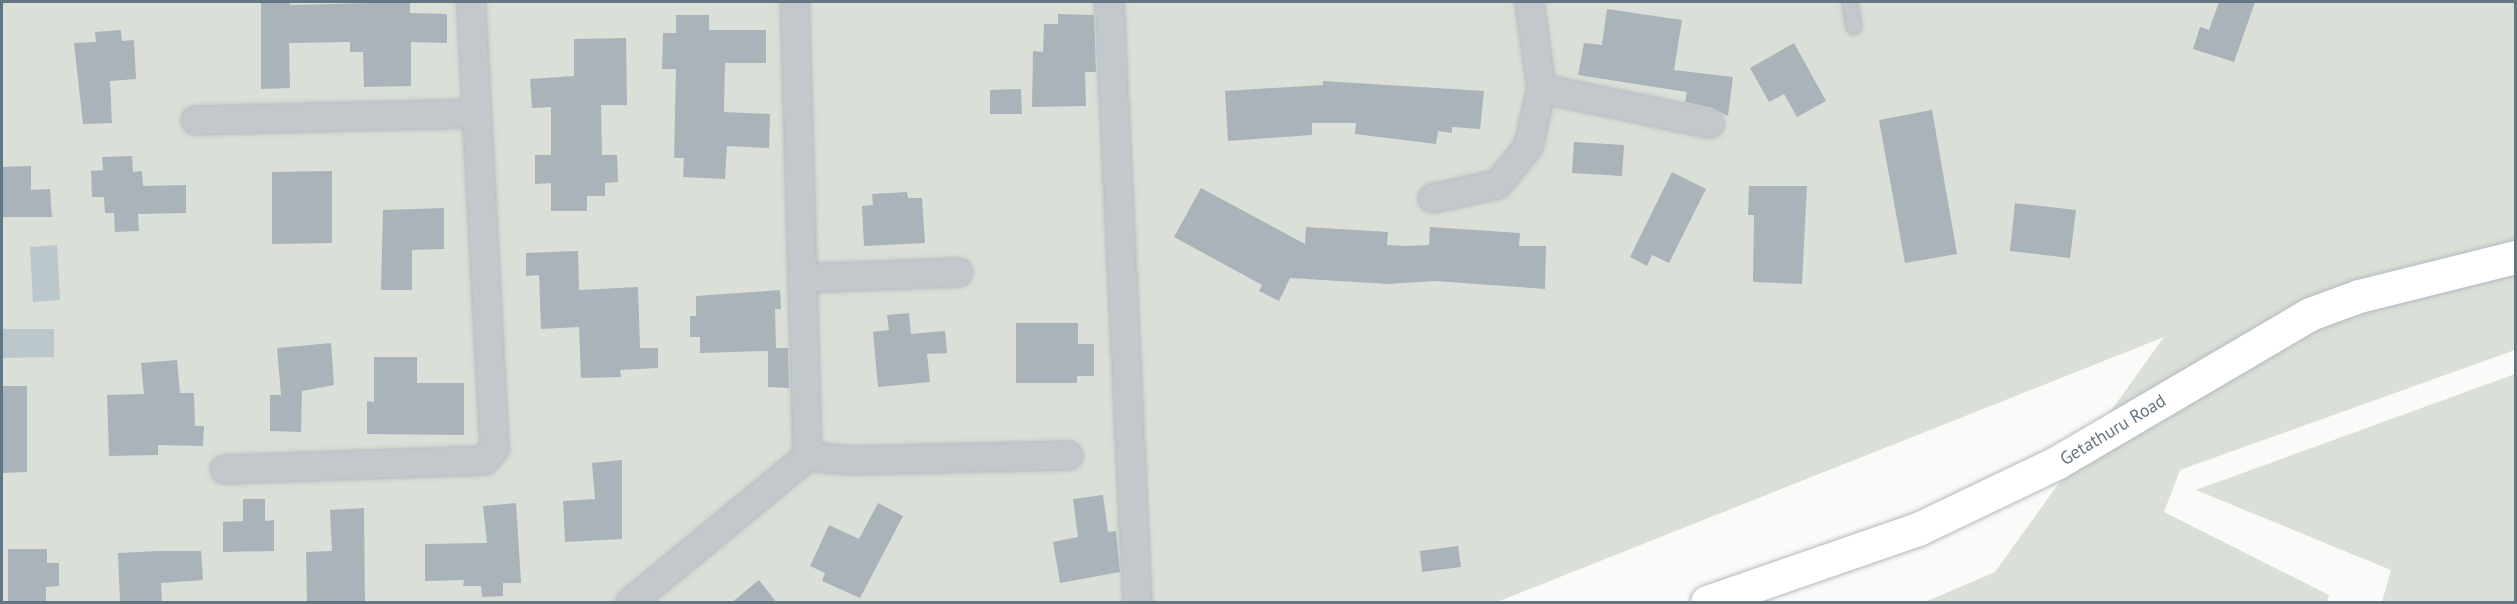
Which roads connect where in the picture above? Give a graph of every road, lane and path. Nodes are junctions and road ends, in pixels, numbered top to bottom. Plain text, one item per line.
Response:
1 (471, 2) edge
2 (794, 2) edge
3 (1109, 2) edge
4 (1529, 2) edge
5 (1850, 2) edge
6 (1854, 27) dead end
7 (1541, 88) junction
8 (475, 113) junction
9 (195, 120) dead end
10 (1709, 123) dead end
11 (1432, 198) dead end
12 (2516, 257) edge
13 (958, 272) dead end
14 (802, 278) junction
15 (1068, 455) dead end
16 (807, 456) junction
17 (224, 469) dead end
18 (632, 602) edge
19 (1137, 603) edge
20 (1707, 603) edge

1 - 8 street
2 - 14 street
3 - 19 street
4 - 7 street
5 - 6 lane
7 - 10 street
7 - 11 street
8 - 9 street
8 - 17 street
12 - 20 main road, Getathuru Road
13 - 14 street
14 - 16 street
15 - 16 street
16 - 18 street

